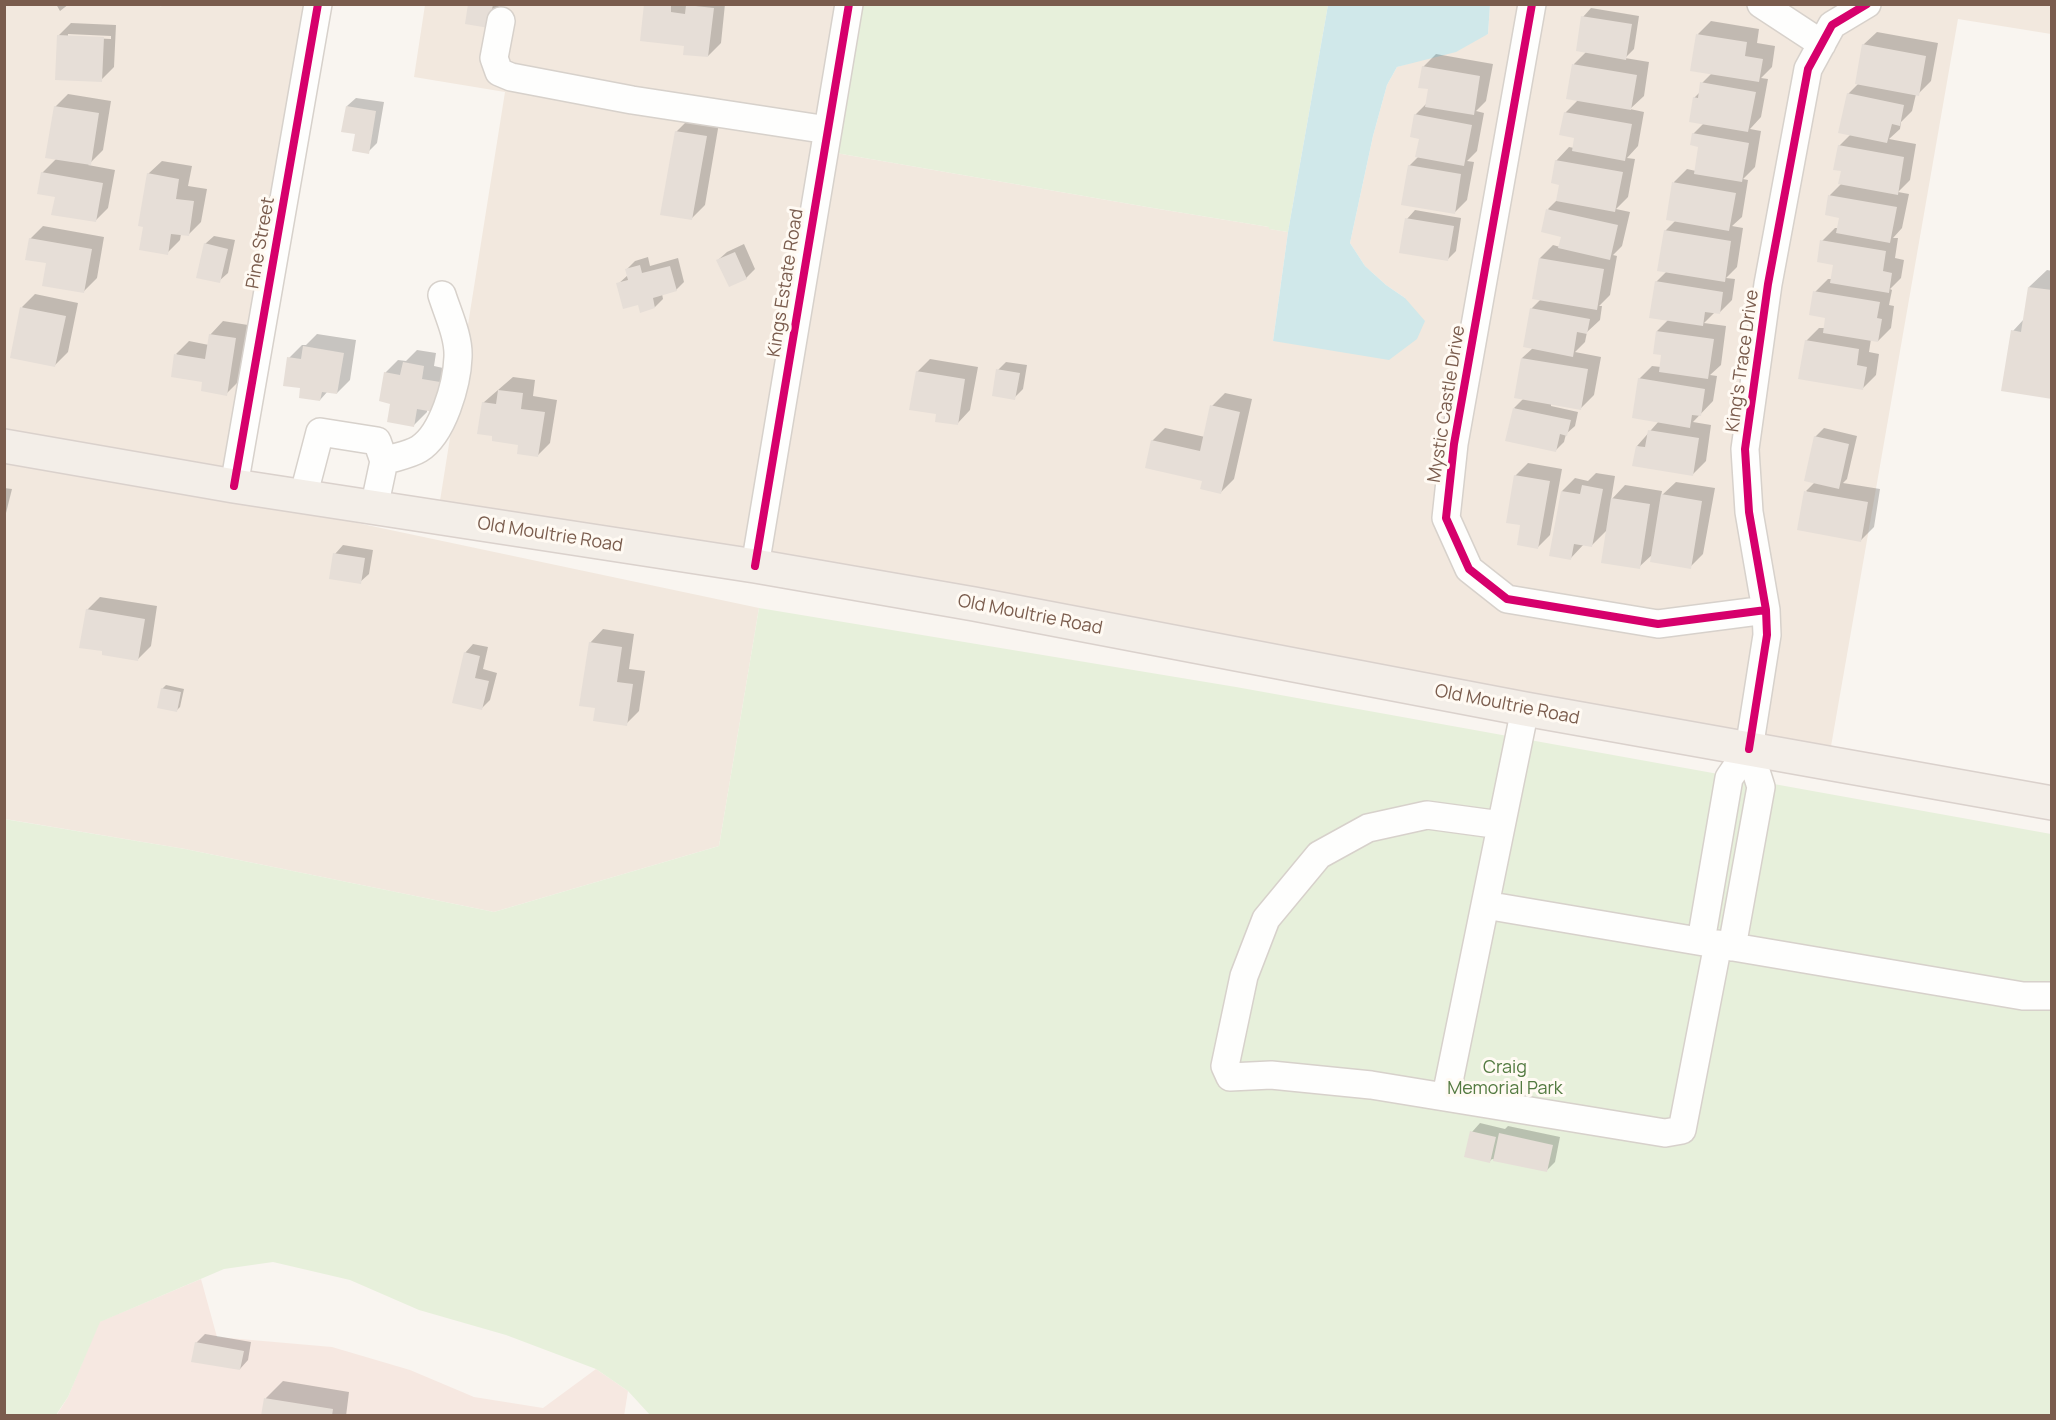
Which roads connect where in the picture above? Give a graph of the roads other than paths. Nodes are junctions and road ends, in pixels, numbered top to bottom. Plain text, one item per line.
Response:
1 (318, 4) edge
2 (849, 4) edge
3 (1532, 4) edge
4 (1761, 4) edge
5 (1867, 4) edge
6 (501, 21) dead end
7 (1822, 44) junction
8 (828, 130) junction
9 (442, 295) dead end
10 (4, 447) edge
11 (384, 461) junction
12 (234, 486) junction
13 (303, 497) junction
14 (374, 508) junction
15 (755, 566) junction
16 (1766, 610) junction
17 (1525, 709) junction
18 (1749, 749) junction
19 (2052, 803) edge
20 (1501, 825) junction
21 (1485, 905) junction
22 (1717, 944) junction
23 (2052, 996) edge
24 (1446, 1096) junction

1 - 12 street, Pine Street
2 - 8 street, Kings Estate Road
3 - 16 street, Mystic Castle Drive
4 - 7 street
5 - 7 street, King's Trace Drive
6 - 8 street
7 - 16 street, King's Trace Drive
8 - 15 street, Kings Estate Road
9 - 11 street
10 - 12 main road, Old Moultrie Road
11 - 13 street
11 - 14 street
12 - 13 main road, Old Moultrie Road
13 - 14 main road, Old Moultrie Road
14 - 15 main road, Old Moultrie Road
15 - 17 main road, Old Moultrie Road
16 - 18 street, King's Trace Drive
17 - 18 main road, Old Moultrie Road
17 - 20 street
18 - 19 main road, Old Moultrie Road
18 - 22 street
20 - 21 street
20 - 24 street
21 - 22 street
21 - 24 street
22 - 23 street
22 - 24 street

